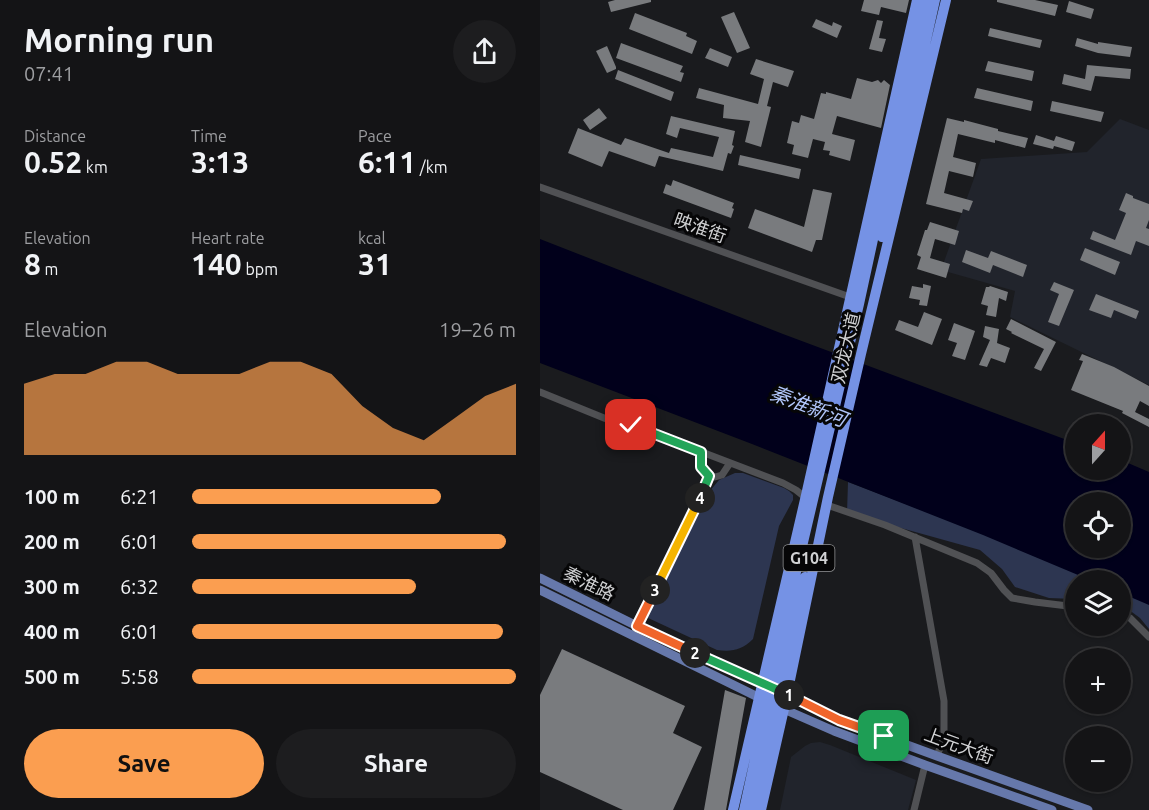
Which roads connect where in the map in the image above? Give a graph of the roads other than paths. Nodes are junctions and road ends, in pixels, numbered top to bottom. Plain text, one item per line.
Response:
1 (917, 0) edge
2 (925, 0) edge
3 (935, 0) edge
4 (946, 0) edge
5 (540, 187) edge
6 (859, 302) junction
7 (540, 392) edge
8 (701, 452) junction
9 (730, 463) junction
10 (709, 476) junction
11 (806, 494) junction
12 (828, 501) junction
13 (915, 537) junction
14 (540, 578) edge
15 (540, 590) edge
16 (1065, 606) edge
17 (1131, 619) edge
18 (637, 626) junction
19 (633, 636) junction
20 (1149, 637) edge
21 (762, 683) junction
22 (787, 694) junction
23 (759, 697) junction
24 (784, 709) junction
25 (937, 756) junction
26 (925, 765) junction
27 (733, 810) edge
28 (744, 810) edge
29 (753, 810) edge
30 (761, 810) edge
31 (914, 810) edge
32 (1052, 810) edge
33 (1088, 810) edge

1 - 6 highway, 双龙大道 / G104
2 - 6 highway, G104
3 - 6 highway, G104
4 - 12 highway, 双龙大道 / G104
5 - 6 street, 映淮街
6 - 11 highway, 双龙大道 / G104
6 - 28 highway, G104
6 - 29 highway, G104
7 - 8 street
8 - 9 street
8 - 10 street
9 - 10 street
9 - 11 street
10 - 18 street
11 - 21 highway, 双龙大道 / G104
12 - 13 street
12 - 22 highway, 双龙大道 / G104
13 - 16 street
13 - 25 street
14 - 18 main road, 秦淮路
15 - 19 main road, 秦淮路
17 - 20 street
18 - 19 street
18 - 21 main road, 秦淮路
19 - 23 main road, 秦淮路
21 - 22 main road, 秦淮路
21 - 23 highway, 双龙大道 / G104
22 - 24 highway, 双龙大道 / G104
22 - 25 main road, 上元大街
23 - 24 main road, 秦淮路
23 - 27 highway, 双龙大道 / G104
24 - 26 main road, 上元大街
24 - 30 highway, 双龙大道 / G104
25 - 33 main road, 上元大街
26 - 31 street
26 - 32 main road, 上元大街

